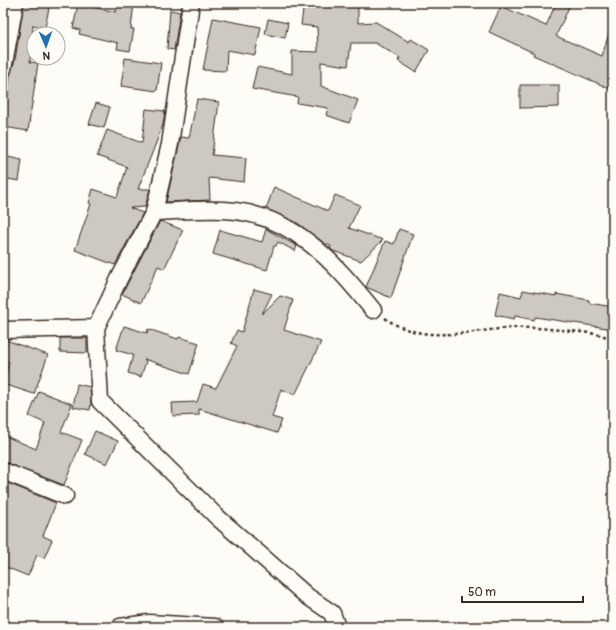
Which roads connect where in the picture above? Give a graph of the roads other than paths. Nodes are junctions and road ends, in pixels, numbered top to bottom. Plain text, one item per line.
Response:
1 (15, 3) edge
2 (191, 3) edge
3 (3, 69) edge
4 (154, 212) junction
5 (373, 310) road end
6 (96, 328) junction
7 (3, 330) edge
8 (3, 471) edge
9 (65, 496) dead end
10 (120, 627) edge
11 (215, 627) edge
12 (337, 627) edge

1 - 3 street
2 - 4 street
4 - 5 street
4 - 6 street
6 - 7 street
6 - 12 street
8 - 9 street
10 - 11 street

